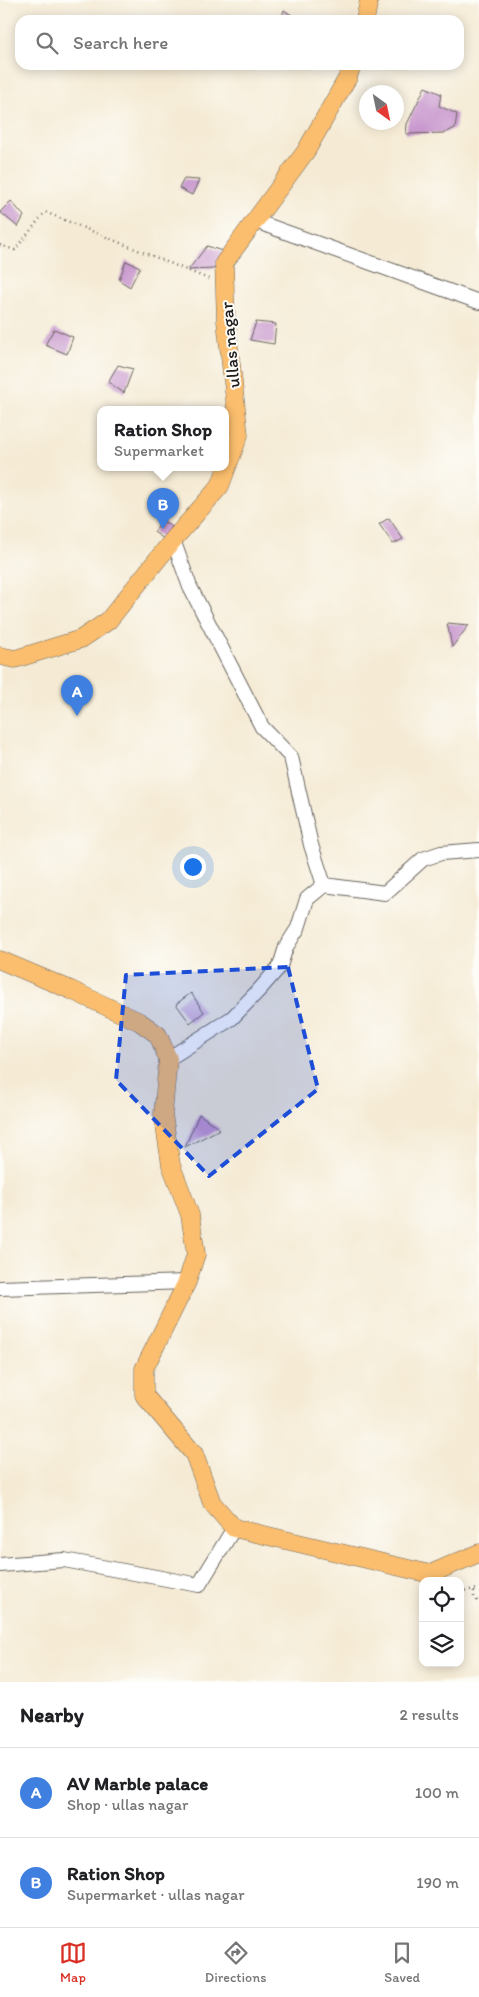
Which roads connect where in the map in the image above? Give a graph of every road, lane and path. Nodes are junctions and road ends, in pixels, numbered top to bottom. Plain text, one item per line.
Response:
1 (369, 0) edge
2 (366, 15) edge
3 (350, 70) edge
4 (255, 221) junction
5 (0, 246) edge
6 (217, 282) dead end
7 (479, 302) edge
8 (229, 463) edge
9 (226, 471) edge
10 (173, 540) junction
11 (0, 656) edge
12 (479, 850) edge
13 (324, 885) junction
14 (0, 960) edge
15 (168, 1060) junction
16 (187, 1282) junction
17 (0, 1288) edge
18 (234, 1528) junction
19 (479, 1553) edge
20 (0, 1565) edge
21 (479, 1589) edge
22 (464, 1591) edge
23 (474, 1591) junction
24 (479, 1603) edge

1 - 2 main road
3 - 4 main road, ullas nagar
4 - 7 street
4 - 8 main road, ullas nagar
5 - 6 path
9 - 10 main road, ullas nagar
10 - 11 main road, ullas nagar
10 - 13 street
12 - 13 street
13 - 15 street
14 - 15 main road
15 - 16 main road
16 - 17 street
16 - 18 main road
18 - 19 main road
18 - 20 street
21 - 23 path
22 - 23 path
23 - 24 path

